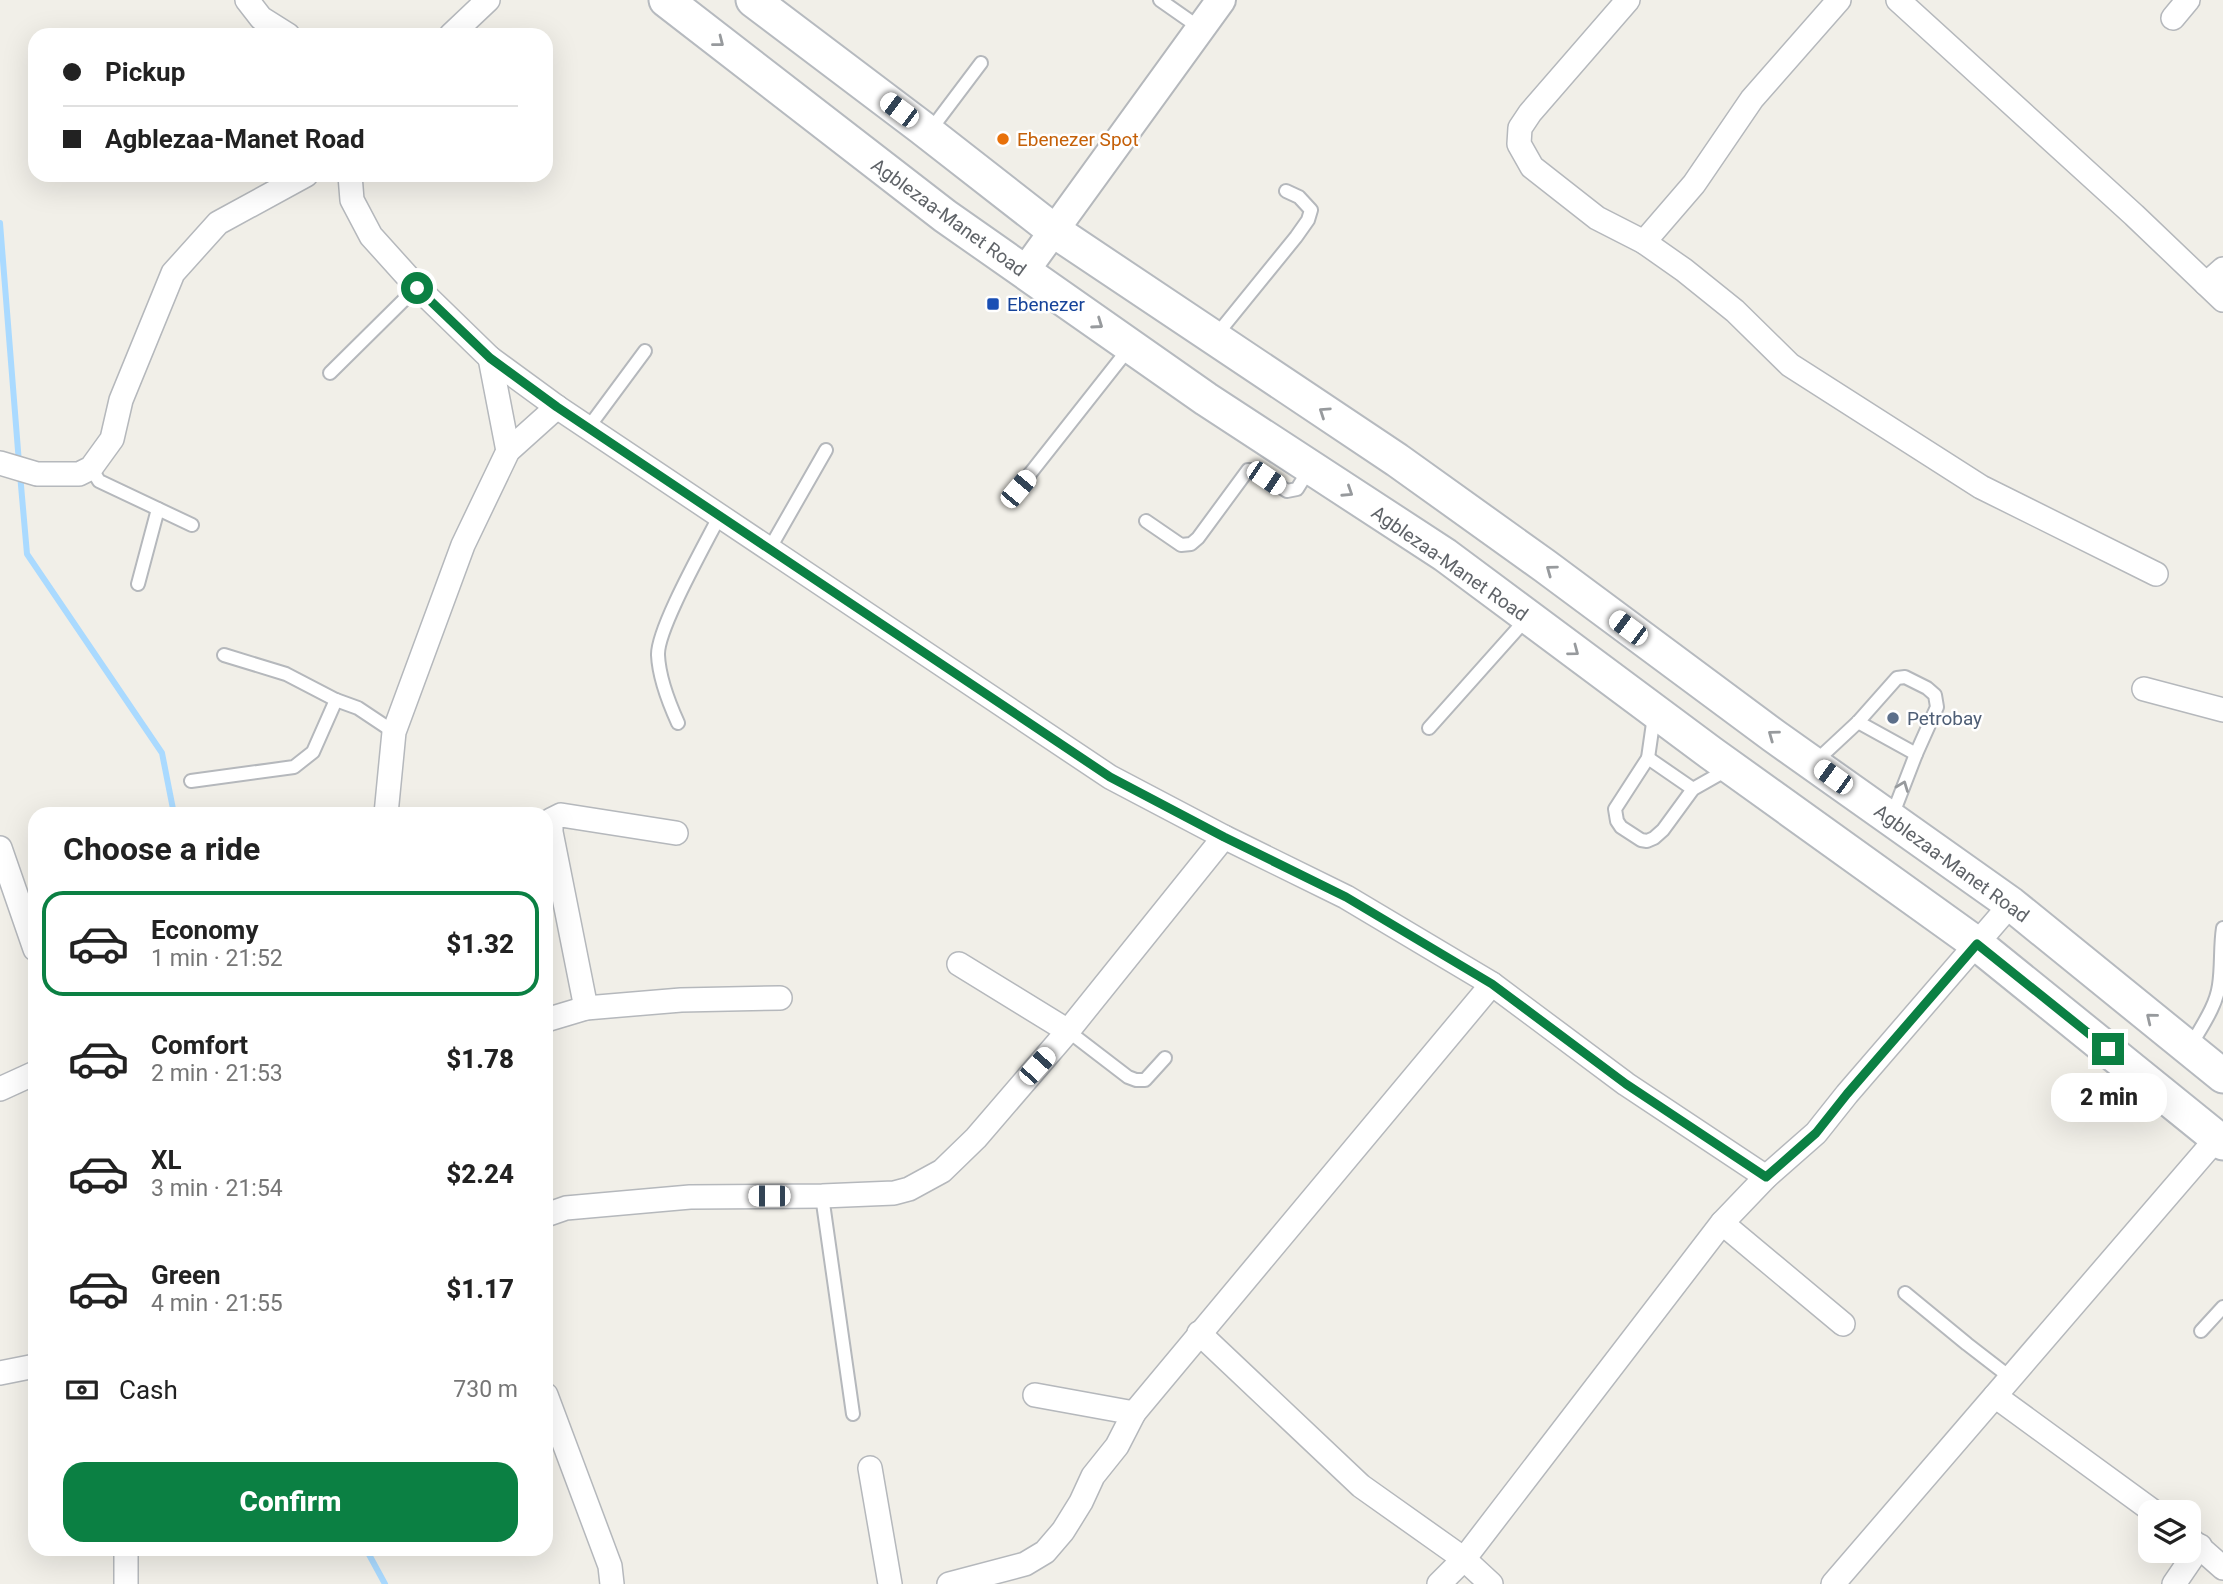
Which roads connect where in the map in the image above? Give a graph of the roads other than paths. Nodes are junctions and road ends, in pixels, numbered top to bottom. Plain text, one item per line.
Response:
1 (247, 0) edge
2 (488, 0) edge
3 (666, 0) edge
4 (753, 0) edge
5 (1160, 0) edge
6 (1222, 0) edge
7 (1628, 0) edge
8 (1839, 0) edge
9 (1898, 0) edge
10 (277, 28) edge
11 (458, 28) edge
12 (1201, 28) junction
13 (981, 63) dead end
14 (929, 133) junction
15 (293, 182) edge
16 (351, 182) edge
17 (1286, 191) dead end
18 (1053, 230) junction
19 (1644, 242) junction
20 (1024, 272) junction
21 (2214, 276) edge
22 (417, 288) junction
23 (2223, 300) edge
24 (1214, 338) junction
25 (1131, 347) junction
26 (645, 351) dead end
27 (490, 358) junction
28 (330, 373) dead end
29 (557, 407) junction
30 (588, 428) junction
31 (827, 450) dead end
32 (508, 451) junction
33 (0, 463) edge
34 (1311, 467) junction
35 (91, 468) junction
36 (1018, 489) dead end
37 (158, 509) junction
38 (720, 515) junction
39 (1146, 521) dead end
40 (192, 525) dead end
41 (770, 548) junction
42 (2156, 575) dead end
43 (138, 584) dead end
44 (1528, 617) junction
45 (224, 655) dead end
46 (2144, 689) dead end
47 (336, 700) junction
48 (2223, 710) edge
49 (1655, 711) junction
50 (1858, 722) junction
51 (678, 723) dead end
52 (1429, 728) dead end
53 (394, 732) junction
54 (1916, 754) junction
55 (1648, 758) junction
56 (1814, 764) junction
57 (1731, 768) junction
58 (191, 781) dead end
59 (1693, 789) junction
60 (387, 807) edge
61 (1891, 818) junction
62 (553, 819) edge
63 (676, 833) dead end
64 (1224, 837) junction
65 (553, 842) edge
66 (0, 848) edge
67 (2011, 904) junction
68 (2223, 928) edge
69 (28, 929) edge
70 (1977, 944) junction
71 (959, 964) dead end
72 (1492, 984) junction
73 (780, 998) dead end
74 (586, 1009) junction
75 (553, 1018) edge
76 (1068, 1031) junction
77 (2189, 1049) junction
78 (1165, 1058) dead end
79 (28, 1076) edge
80 (2223, 1076) edge
81 (0, 1089) edge
82 (2220, 1140) edge
83 (1766, 1177) junction
84 (822, 1196) junction
85 (553, 1213) edge
86 (1722, 1223) junction
87 (1905, 1293) dead end
88 (2223, 1307) edge
89 (1843, 1324) dead end
90 (2201, 1331) dead end
91 (1199, 1334) junction
92 (28, 1367) edge
93 (0, 1373) edge
94 (2011, 1378) junction
95 (1035, 1395) dead end
96 (1996, 1396) junction
97 (1134, 1413) junction
98 (553, 1414) edge
99 (853, 1414) dead end
100 (870, 1468) dead end
101 (2138, 1500) edge
102 (2201, 1548) edge
103 (126, 1556) edge
104 (1464, 1559) junction
105 (2184, 1563) edge
106 (2223, 1568) edge
107 (126, 1584) edge
108 (612, 1584) edge
109 (890, 1584) edge
110 (948, 1584) edge
111 (1439, 1584) edge
112 (1491, 1584) edge
113 (1833, 1584) edge
114 (2174, 1584) edge

1 - 10 street
2 - 11 street
3 -> 20 main road, Agblezaa-Manet Road
4 - 14 main road, Agblezaa-Manet Road
5 - 12 lane
6 - 12 street
7 - 19 street
8 - 19 street
9 - 21 street
12 - 18 street
13 - 14 lane
14 - 18 main road, Agblezaa-Manet Road
15 - 35 street
16 - 22 street
17 - 24 lane
18 - 20 street
18 - 24 main road, Agblezaa-Manet Road
19 - 42 street
20 -> 25 main road, Agblezaa-Manet Road
21 - 23 street
22 - 27 street
22 - 28 lane
56 -> 24 main road, Agblezaa-Manet Road
25 - 34 main road, Agblezaa-Manet Road
25 - 36 lane
26 - 30 lane
27 - 29 street
27 - 32 street
29 - 30 street
29 - 32 street
30 - 38 street
31 - 41 lane
32 - 53 street
33 - 35 street
34 - 39 lane
34 -> 44 main road, Agblezaa-Manet Road
35 - 37 lane
37 - 40 lane
37 - 43 lane
38 - 41 street
38 - 51 lane
41 - 64 street
44 -> 49 main road, Agblezaa-Manet Road
44 - 52 lane
45 - 47 lane
46 - 48 street
47 - 53 lane
47 - 58 lane
49 - 55 lane
49 - 57 main road, Agblezaa-Manet Road
50 - 54 lane
50 - 54 lane
50 - 56 lane
53 - 60 street
61 -> 54 lane
55 - 59 lane
55 - 59 lane
56 - 61 main road, Agblezaa-Manet Road
57 - 59 lane
57 - 70 main road, Agblezaa-Manet Road
61 - 67 main road, Agblezaa-Manet Road
62 - 63 street
64 - 72 street
64 - 76 street
65 - 74 street
66 - 69 street
67 - 70 street
77 -> 67 main road, Agblezaa-Manet Road
68 - 77 lane
70 - 82 main road, Agblezaa-Manet Road
70 - 83 street
71 - 76 street
72 - 83 street
72 - 91 street
73 - 74 street
74 - 75 street
76 - 78 lane
76 - 84 street
77 - 80 main road, Agblezaa-Manet Road
79 - 81 street
82 - 94 street
83 - 86 street
84 - 85 street
84 - 99 lane
86 - 89 street
86 - 104 street
87 - 94 lane
88 - 90 lane
91 - 97 street
91 - 104 street
92 - 93 street
94 - 96 street
95 - 97 street
96 - 101 street
96 - 113 street
97 - 110 street
98 - 108 street
100 - 109 street
102 - 106 street
103 - 107 street
104 - 111 street
104 - 112 street
105 - 114 street

